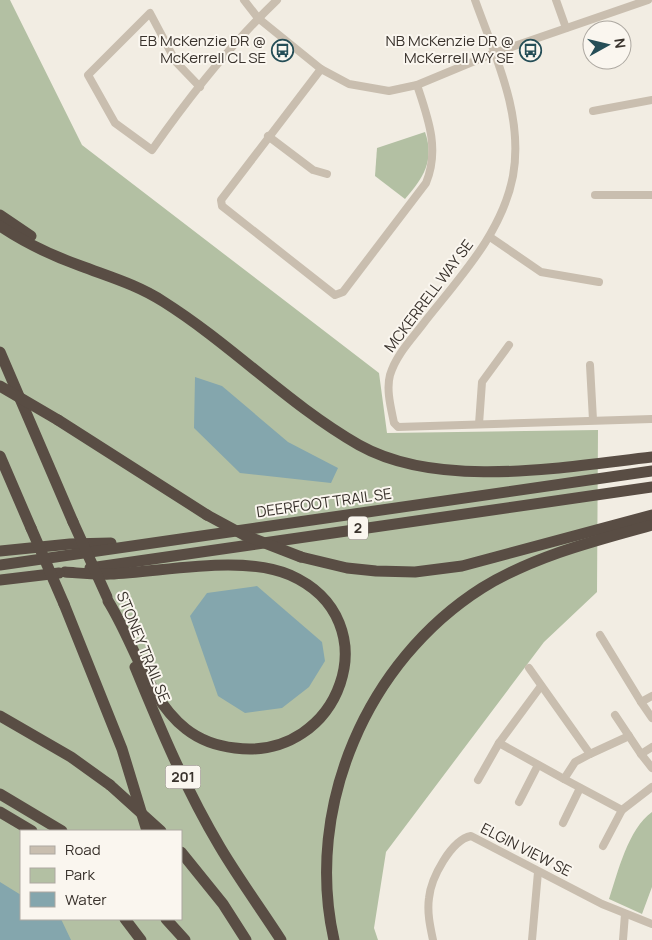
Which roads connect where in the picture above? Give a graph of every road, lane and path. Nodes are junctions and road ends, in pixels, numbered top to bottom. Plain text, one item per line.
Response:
1 (244, 0) edge
2 (277, 0) edge
3 (475, 0) edge
4 (556, 0) edge
5 (648, 0) edge
6 (258, 18) junction
7 (566, 28) junction
8 (494, 53) junction
9 (320, 70) junction
10 (417, 85) junction
11 (200, 87) junction
12 (652, 100) edge
13 (592, 112) dead end
14 (268, 136) junction
15 (328, 174) dead end
16 (595, 195) dead end
17 (652, 195) edge
18 (0, 215) edge
19 (0, 226) edge
20 (490, 237) junction
21 (97, 271) junction
22 (599, 282) dead end
23 (509, 345) dead end
24 (0, 352) edge
25 (590, 365) dead end
26 (0, 386) edge
27 (652, 419) edge
28 (594, 420) junction
29 (479, 424) junction
30 (0, 456) edge
31 (652, 457) edge
32 (0, 468) edge
33 (652, 471) edge
34 (652, 487) edge
35 (25, 515) junction
36 (652, 515) edge
37 (652, 525) edge
38 (148, 543) junction
39 (0, 550) edge
40 (0, 565) edge
41 (65, 572) junction
42 (0, 580) edge
43 (107, 599) junction
44 (600, 635) dead end
45 (529, 668) dead end
46 (541, 686) junction
47 (652, 696) edge
48 (641, 702) junction
49 (615, 715) dead end
50 (0, 716) edge
51 (652, 718) edge
52 (629, 736) junction
53 (500, 743) junction
54 (652, 747) edge
55 (590, 754) junction
56 (641, 754) junction
57 (538, 765) junction
58 (652, 768) edge
59 (478, 780) dead end
60 (564, 780) junction
61 (652, 787) edge
62 (580, 788) junction
63 (0, 794) edge
64 (519, 802) dead end
65 (622, 810) junction
66 (0, 812) edge
67 (563, 823) dead end
68 (30, 830) edge
69 (60, 830) edge
70 (147, 830) edge
71 (160, 830) edge
72 (603, 846) dead end
73 (182, 853) edge
74 (538, 872) junction
75 (625, 914) junction
76 (126, 920) edge
77 (168, 920) edge
78 (169, 920) edge
79 (652, 924) edge
80 (141, 940) edge
81 (176, 940) edge
82 (185, 940) edge
83 (246, 940) edge
84 (281, 940) edge
85 (334, 940) edge
86 (434, 940) edge
87 (532, 940) edge
88 (623, 940) edge

1 - 6 street
2 - 6 street
3 - 8 street, MCKERRELL WAY SE
4 - 7 street
5 - 7 street
6 - 9 street
6 - 11 street
7 - 8 street
8 - 10 street
8 - 20 street, MCKERRELL WAY SE
9 - 10 street
9 - 14 street
10 - 14 street
11 - 11 street
12 - 13 street
14 - 15 street
16 - 17 street
18 - 21 highway
19 - 21 highway
20 - 22 street
20 - 29 street, MCKERRELL WAY SE
21 - 31 highway
23 - 29 street
24 - 43 highway, STONEY TRAIL SE / 201, bridge
25 - 28 street
26 - 36 highway, bridge
27 - 28 street, MCKERRELL WAY SE
28 - 29 street, MCKERRELL WAY SE
30 - 35 highway
32 - 35 highway
33 - 38 highway, DEERFOOT TRAIL SE / 2
34 - 41 highway, DEERFOOT TRAIL SE / 2
35 - 70 highway, bridge
37 - 85 highway
38 - 39 highway
38 - 40 highway, DEERFOOT TRAIL SE / 2
41 - 42 highway, DEERFOOT TRAIL SE / 2
41 - 43 highway
43 - 84 highway, STONEY TRAIL SE / 201
44 - 48 street
45 - 46 street
46 - 53 street
46 - 55 street
47 - 48 street
48 - 51 street
49 - 52 street
50 - 71 highway, bridge
52 - 55 street
52 - 56 street
53 - 57 street
53 - 59 street
54 - 56 street
55 - 60 street
56 - 58 street
57 - 60 street
57 - 64 street
60 - 62 street
61 - 65 street
62 - 65 street
62 - 67 street
63 - 69 highway
65 - 72 street
66 - 68 highway
73 - 83 highway
74 - 75 street, ELGIN VIEW SE
74 - 86 street, ELGIN VIEW SE
74 - 87 street
75 - 79 street, ELGIN VIEW SE
75 - 88 street
76 - 80 highway
77 - 81 highway
78 - 82 highway, bridge

